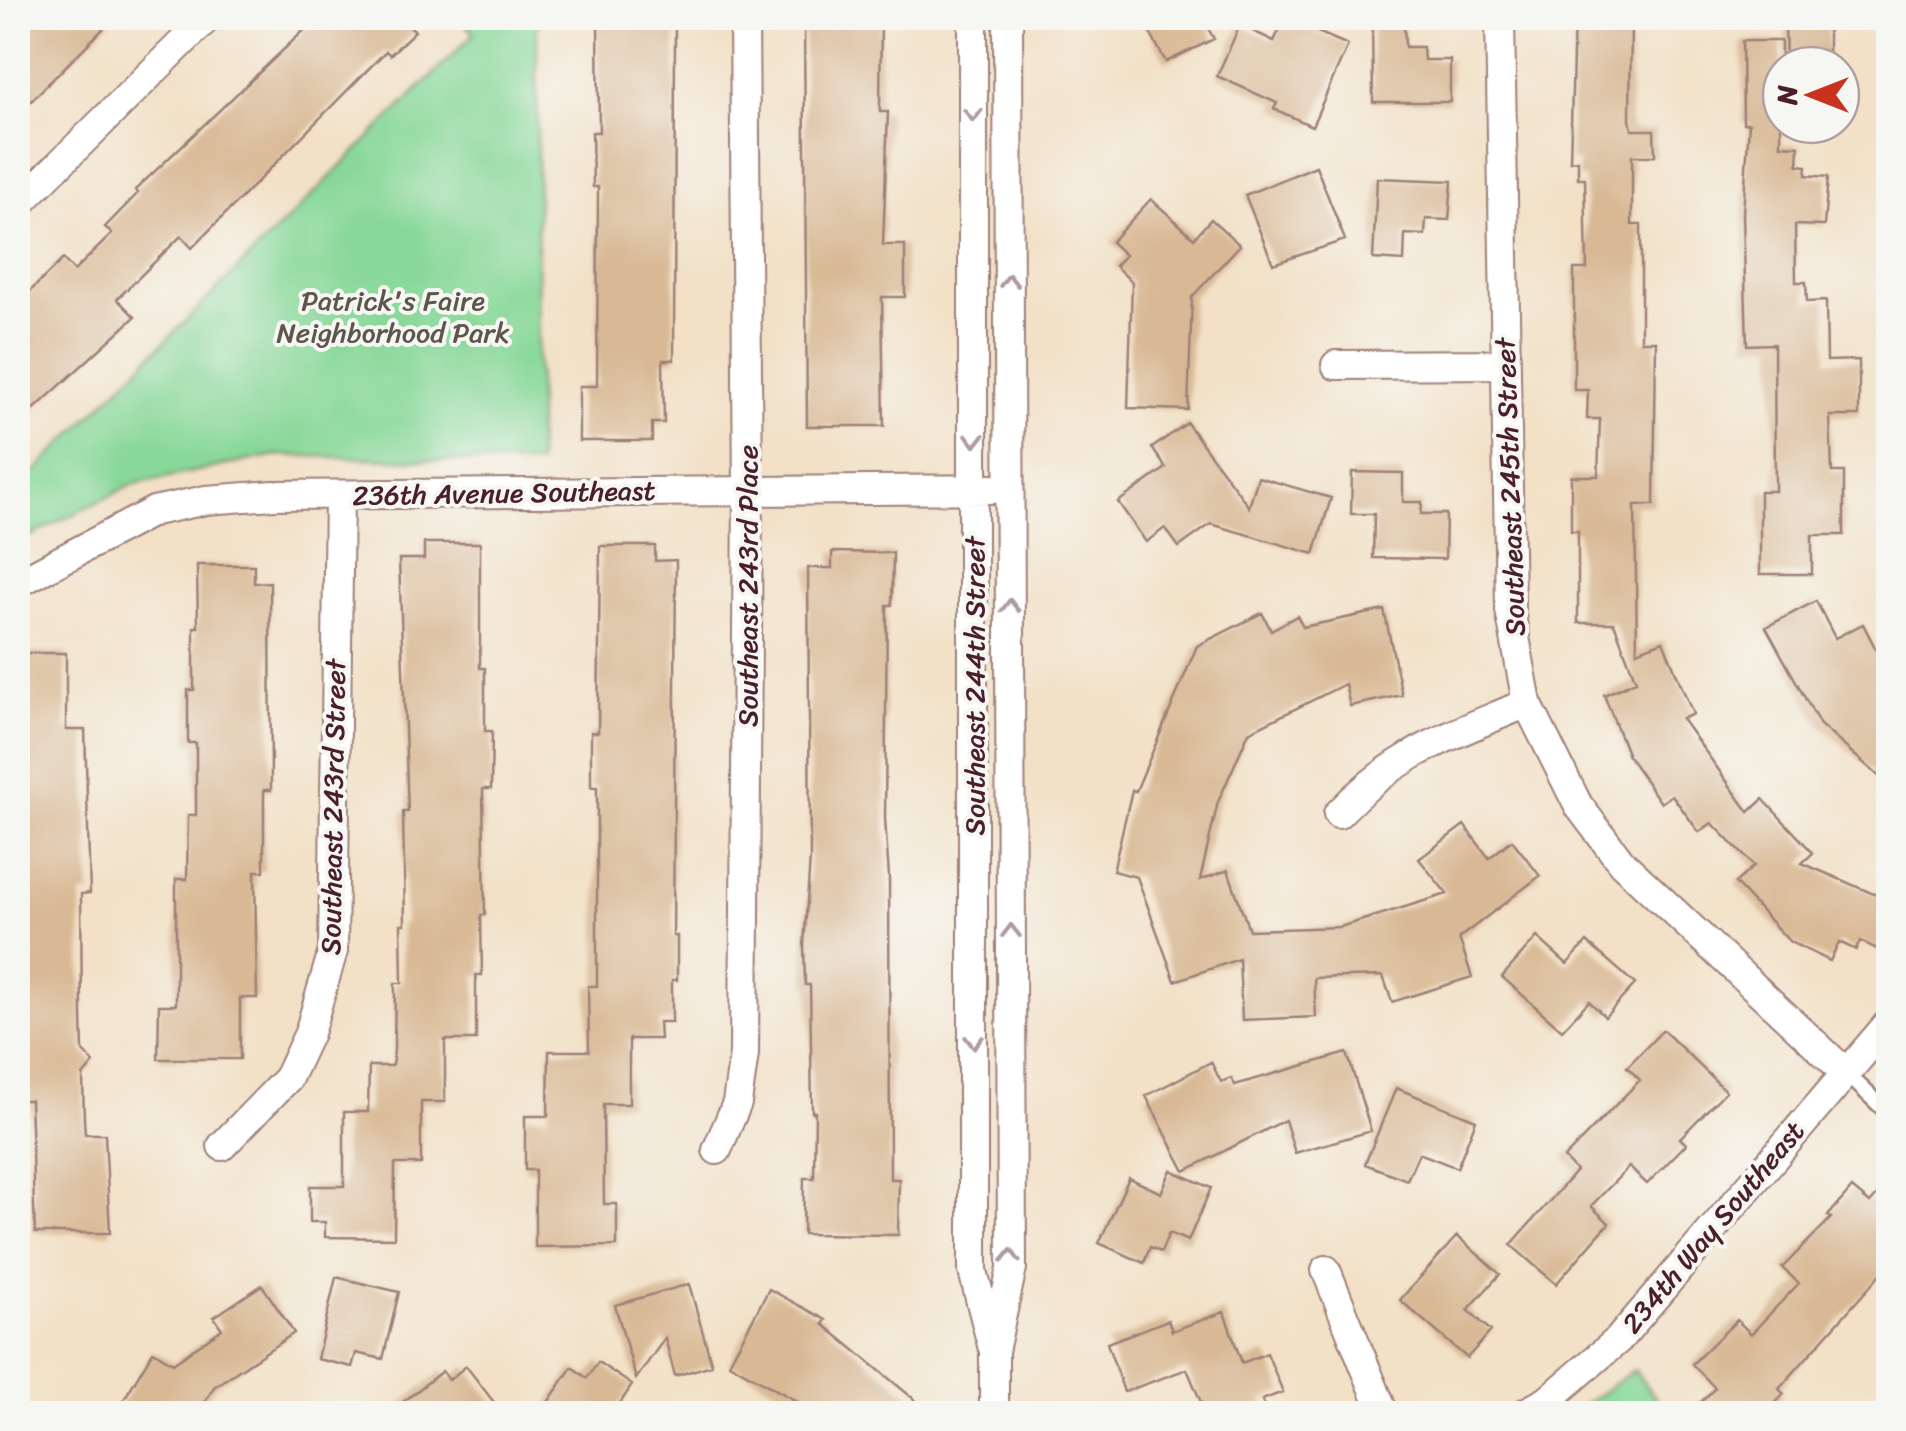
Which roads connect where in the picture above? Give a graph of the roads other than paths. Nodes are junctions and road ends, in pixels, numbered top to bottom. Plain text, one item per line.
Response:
1 (207, 18) edge
2 (744, 18) edge
3 (972, 18) edge
4 (1008, 18) edge
5 (1500, 18) edge
6 (18, 205) edge
7 (1503, 364) junction
8 (1336, 365) dead end
9 (1009, 488) junction
10 (975, 489) junction
11 (748, 491) junction
12 (338, 494) junction
13 (18, 584) edge
14 (1527, 703) junction
15 (1338, 814) dead end
16 (1888, 1024) edge
17 (1845, 1072) junction
18 (1888, 1113) edge
19 (222, 1146) dead end
20 (717, 1150) dead end
21 (1326, 1270) dead end
22 (994, 1351) junction
23 (994, 1414) edge
24 (1384, 1414) edge
25 (1523, 1414) edge

1 - 6 street
2 - 11 street, Southeast 243rd Place
3 -> 10 street, Southeast 244th Street
9 -> 4 street, Southeast 244th Street
5 - 7 street, Southeast 245th Street
7 - 8 street
7 - 14 street, Southeast 245th Street
9 - 10 street, 236th Avenue Southeast
22 -> 9 street, Southeast 244th Street
10 - 11 street, 236th Avenue Southeast
10 -> 22 street, Southeast 244th Street
11 - 12 street, 236th Avenue Southeast
11 - 20 street, Southeast 243rd Place
12 - 13 street, 236th Avenue Southeast
12 - 19 street, Southeast 243rd Street
14 - 15 street
14 - 17 street, Southeast 245th Street
16 - 17 street, 234th Way Southeast
17 - 18 lane
17 - 25 street, 234th Way Southeast
21 - 24 street
22 - 23 street, Southeast 244th Street

